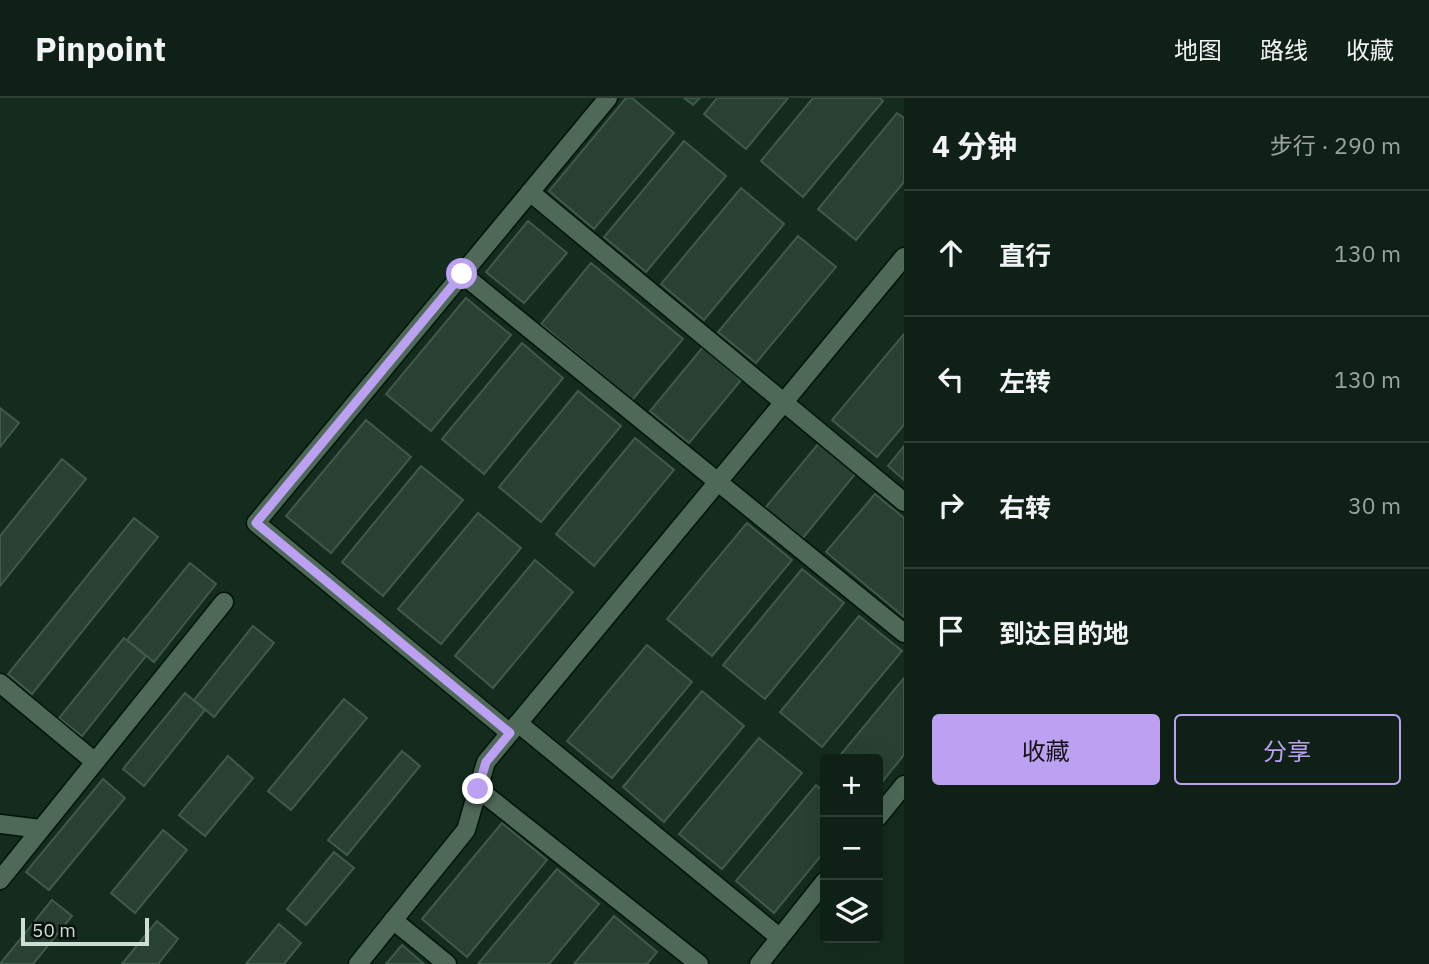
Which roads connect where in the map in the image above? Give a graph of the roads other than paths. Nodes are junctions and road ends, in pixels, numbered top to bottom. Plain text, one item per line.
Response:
1 (608, 98) edge
2 (530, 192) junction
3 (904, 257) edge
4 (462, 274) junction
5 (784, 402) junction
6 (718, 482) junction
7 (904, 502) edge
8 (224, 602) dead end
9 (904, 633) edge
10 (0, 683) edge
11 (514, 728) junction
12 (95, 762) junction
13 (904, 785) edge
14 (478, 789) junction
15 (883, 811) edge
16 (0, 824) edge
17 (41, 829) junction
18 (0, 880) edge
19 (820, 887) edge
20 (393, 920) junction
21 (779, 937) junction
22 (358, 964) edge
23 (447, 964) edge
24 (699, 964) edge
25 (758, 964) edge

1 - 2 lane
2 - 4 lane
2 - 5 lane
3 - 5 lane
4 - 6 lane
4 - 11 lane
5 - 6 lane
5 - 7 lane
6 - 9 lane
6 - 11 lane
8 - 12 lane
10 - 12 lane
11 - 14 lane
11 - 21 lane
12 - 17 lane
13 - 15 lane
14 - 20 lane
14 - 24 lane
16 - 17 lane
17 - 18 lane
19 - 21 lane
20 - 22 lane
20 - 23 lane
21 - 25 lane

